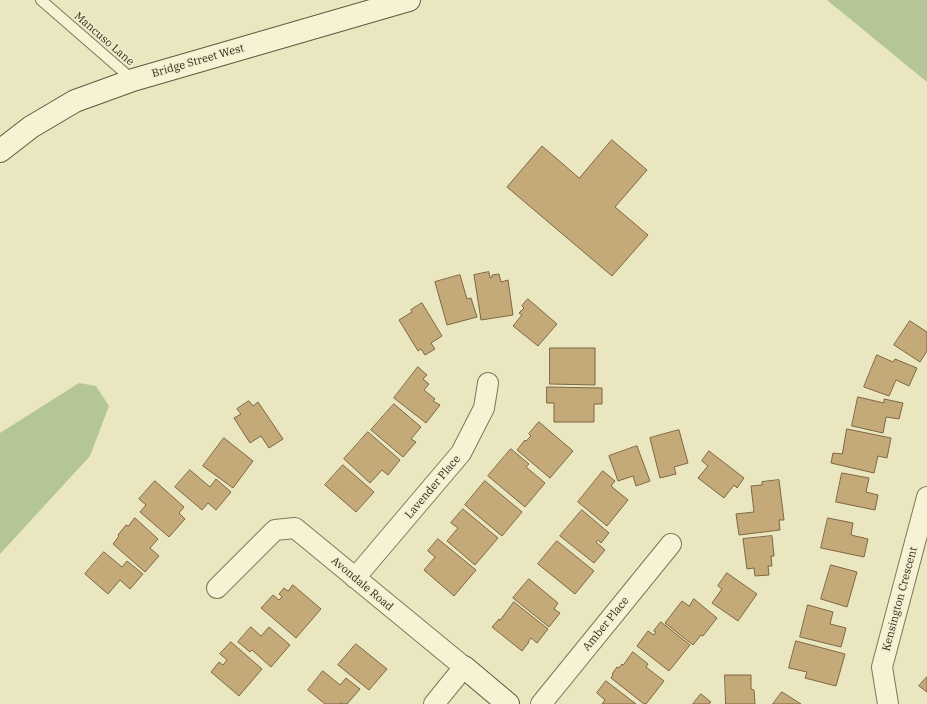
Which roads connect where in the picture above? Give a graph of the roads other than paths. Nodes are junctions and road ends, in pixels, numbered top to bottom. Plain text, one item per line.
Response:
1 (41, 0) edge
2 (410, 0) edge
3 (133, 80) junction
4 (0, 151) edge
5 (488, 383) dead end
6 (927, 497) edge
7 (671, 544) dead end
8 (355, 578) junction
9 (217, 588) dead end
10 (464, 668) junction
11 (888, 703) edge
12 (434, 704) edge
13 (508, 704) edge
14 (541, 704) edge

1 - 3 lane, Mancuso Lane
2 - 3 street, Bridge Street West
3 - 4 street, Bridge Street West
5 - 8 street, Lavender Place
6 - 11 street, Kensington Crescent
7 - 14 street, Amber Place
8 - 9 street, Avondale Road
8 - 10 street, Avondale Road
10 - 12 street
10 - 13 street, Avondale Road

